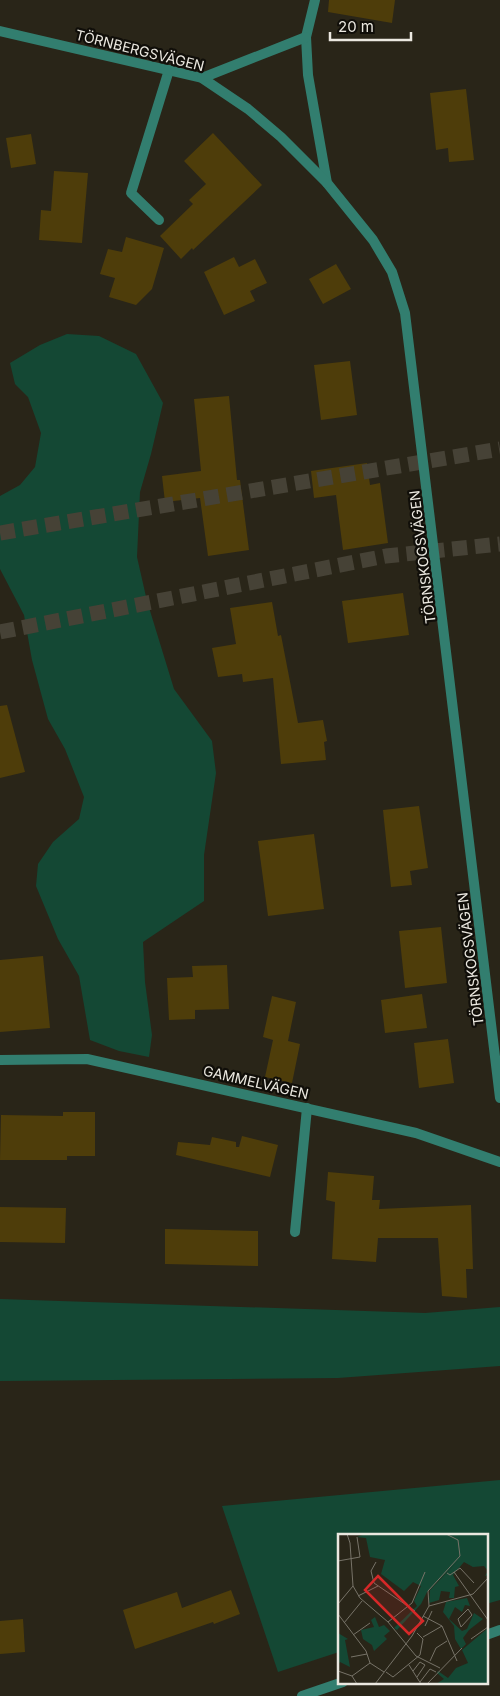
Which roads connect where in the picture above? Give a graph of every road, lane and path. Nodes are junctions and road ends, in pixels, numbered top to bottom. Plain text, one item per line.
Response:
1 (315, 0) edge
2 (0, 31) edge
3 (306, 37) junction
4 (169, 70) junction
5 (202, 78) junction
6 (327, 184) junction
7 (160, 220) dead end
8 (0, 1060) edge
9 (500, 1098) edge
10 (308, 1108) junction
11 (500, 1162) edge
12 (295, 1232) dead end
13 (500, 1630) edge
14 (488, 1634) edge
15 (338, 1684) edge
16 (302, 1696) edge

1 - 3 street, TÖRNSKOGSVÄGEN
2 - 4 street, TÖRNBERGSVÄGEN
3 - 5 street
3 - 6 street, TÖRNSKOGSVÄGEN
4 - 5 street, TÖRNBERGSVÄGEN
4 - 7 street
5 - 6 street, TÖRNBERGSVÄGEN
6 - 9 street, TÖRNSKOGSVÄGEN
8 - 10 street, GAMMELVÄGEN
10 - 11 street, GAMMELVÄGEN
10 - 12 street
13 - 14 street
15 - 16 street

